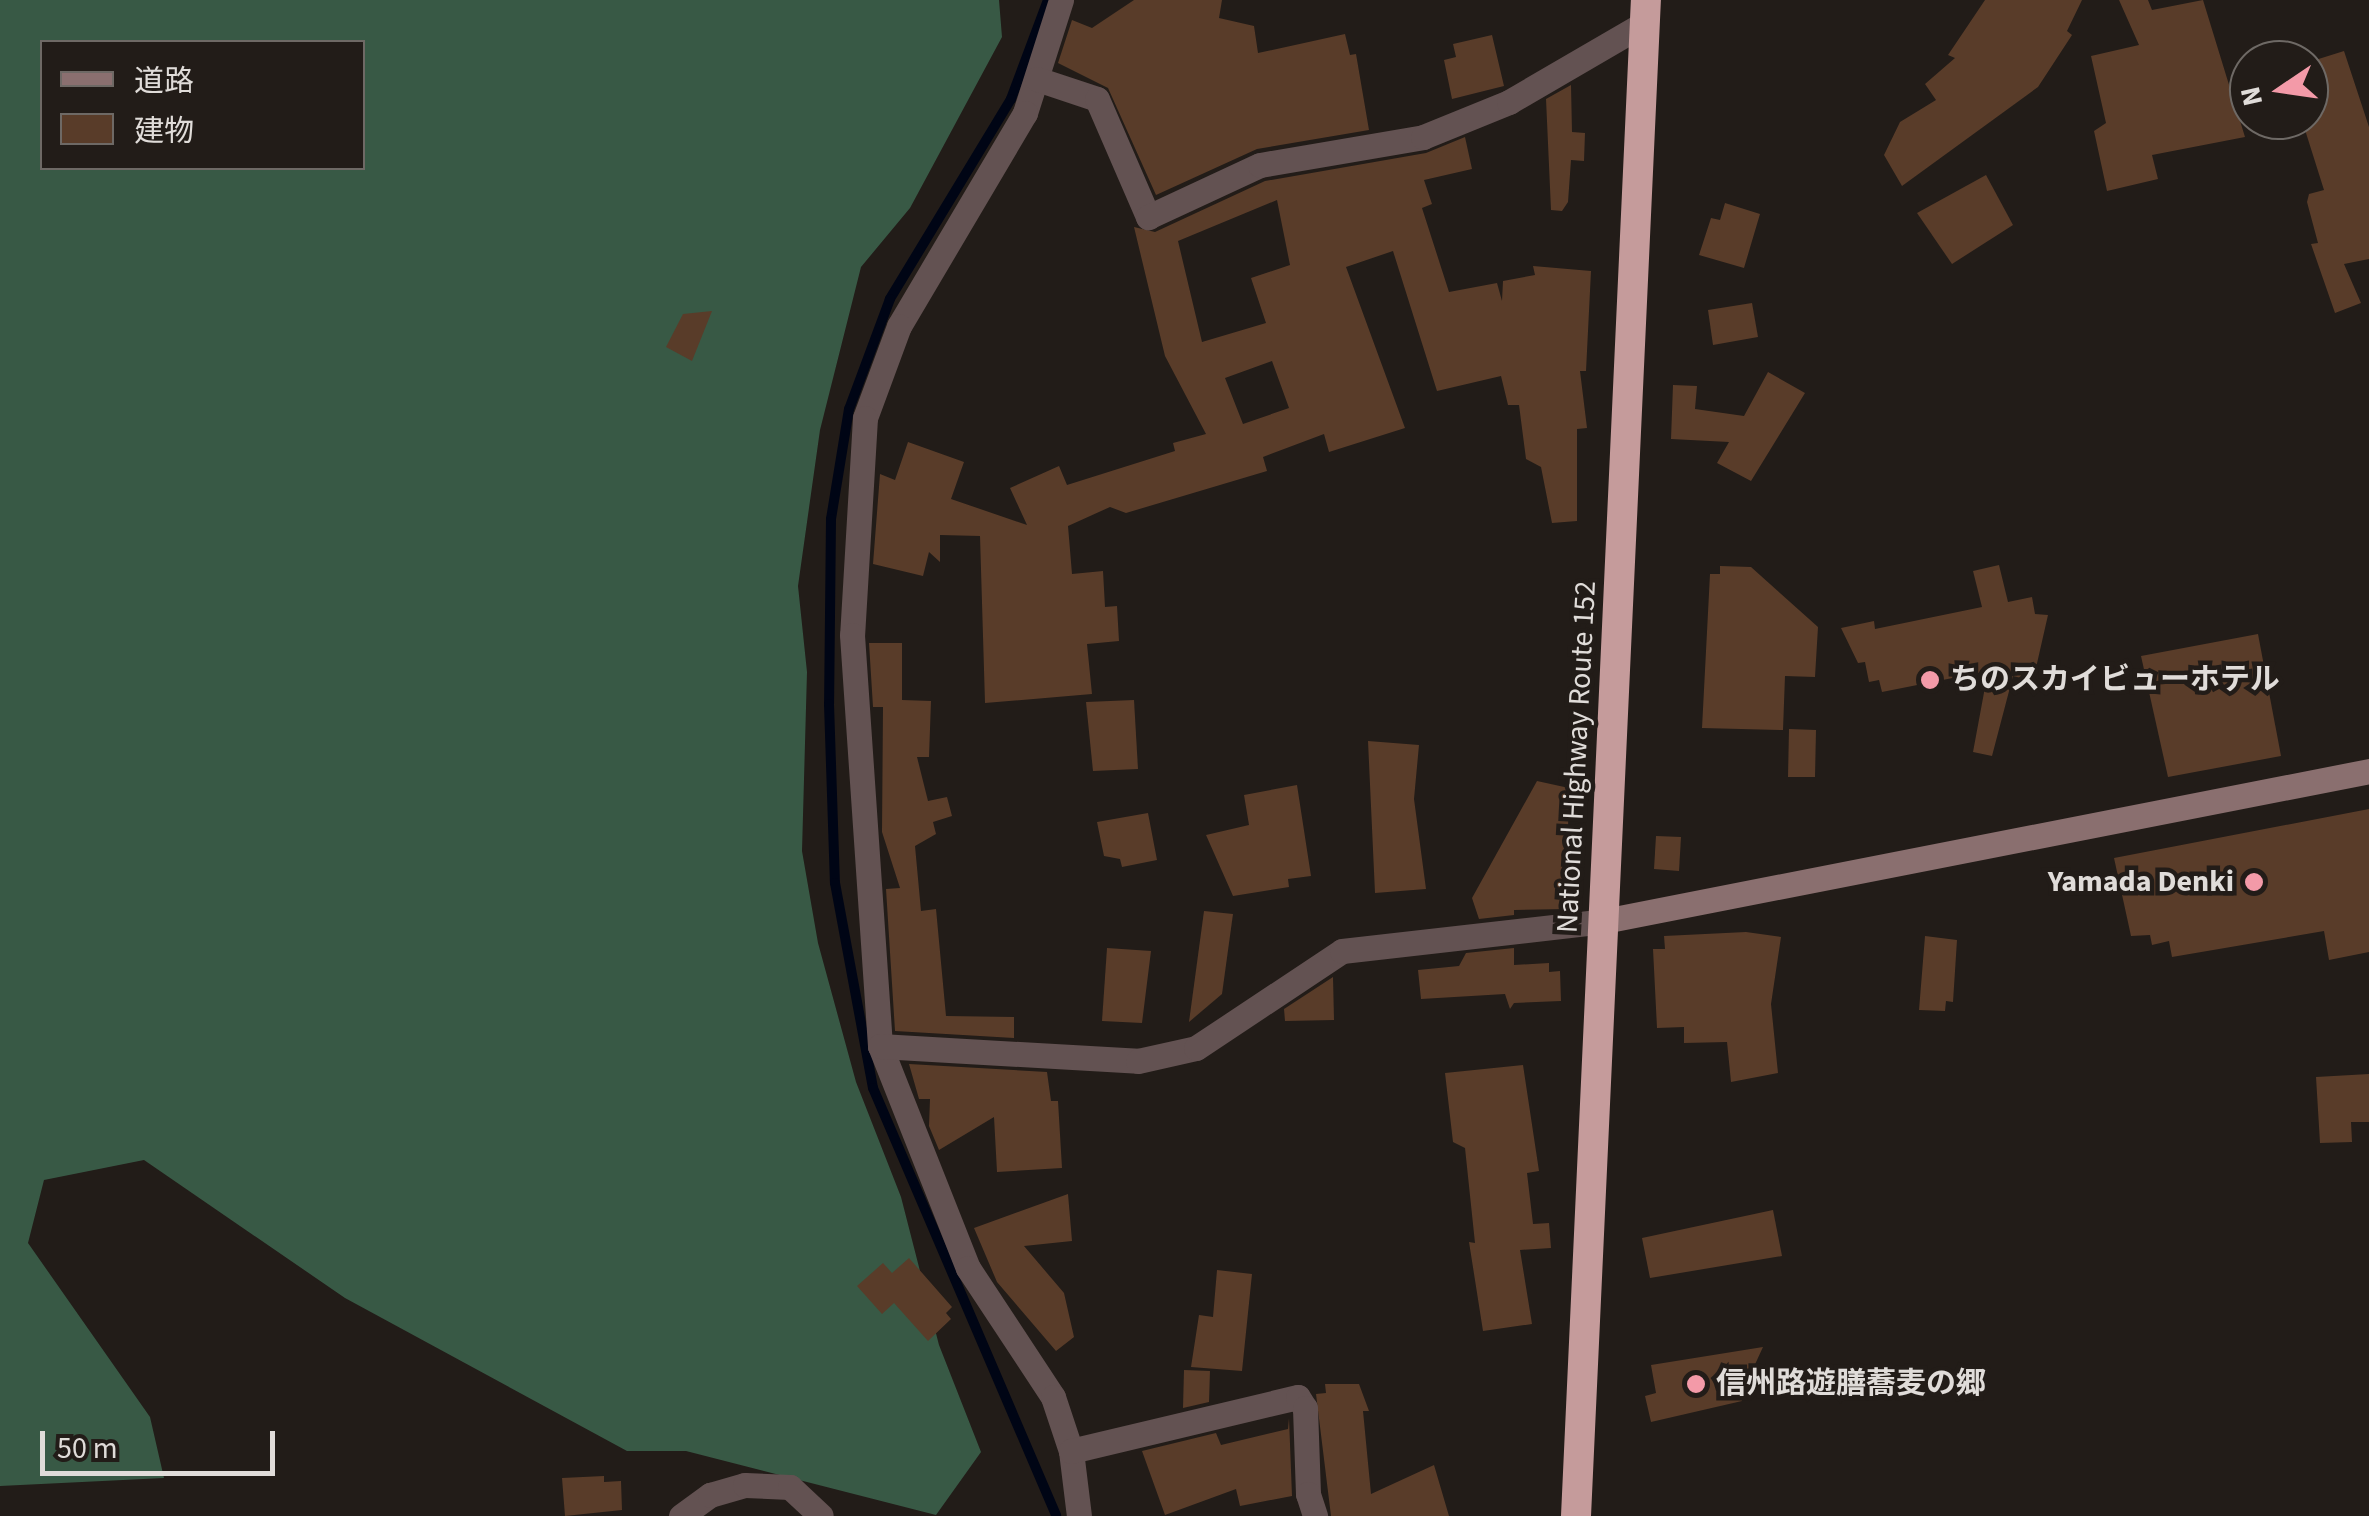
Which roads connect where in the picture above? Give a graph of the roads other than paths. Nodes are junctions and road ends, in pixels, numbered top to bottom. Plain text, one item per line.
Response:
1 (1061, 0) edge
2 (1645, 12) edge
3 (1037, 79) junction
4 (2369, 771) edge
5 (1604, 921) junction
6 (880, 1046) junction
7 (1071, 1451) junction
8 (681, 1516) edge
9 (821, 1516) edge
10 (1079, 1516) edge
11 (1315, 1516) edge
12 (1576, 1516) edge

1 - 3 street
2 - 3 street
2 - 5 highway, National Highway Route 152
3 - 6 street
4 - 5 street
5 - 6 street
5 - 12 highway, National Highway Route 152
6 - 7 street
7 - 10 street
7 - 11 street
8 - 9 street

